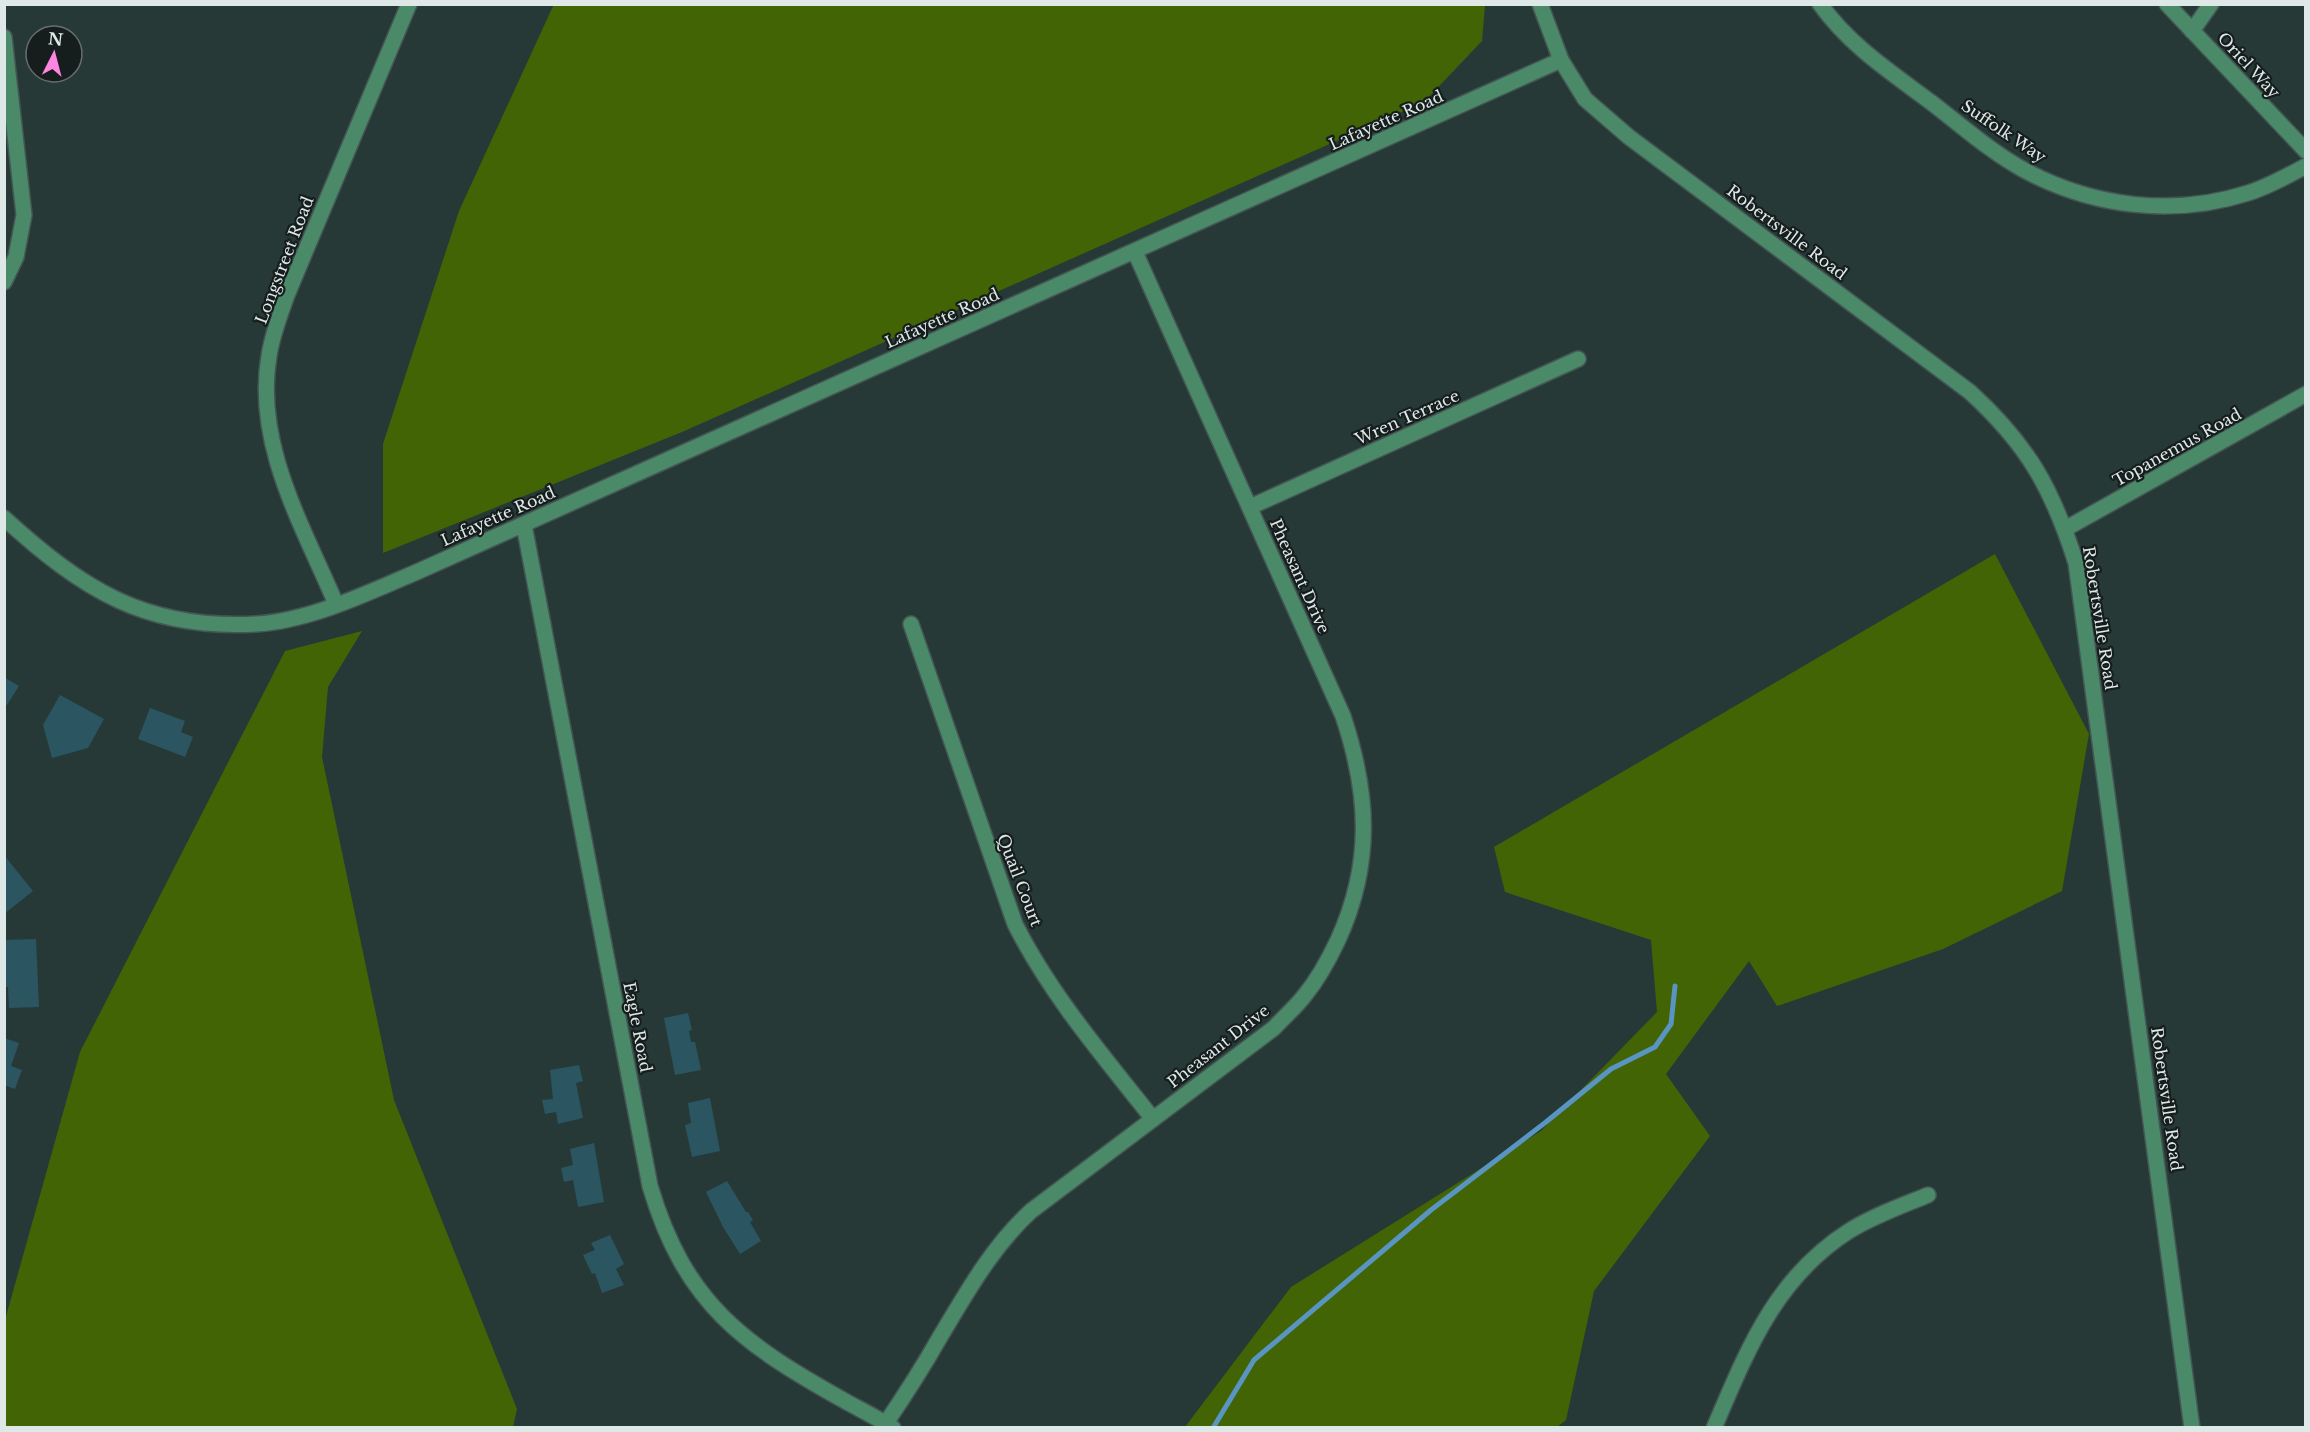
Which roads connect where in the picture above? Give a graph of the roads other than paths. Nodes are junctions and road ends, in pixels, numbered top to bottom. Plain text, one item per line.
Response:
1 (409, 4) edge
2 (1540, 4) edge
3 (1821, 4) edge
4 (2167, 4) edge
5 (2211, 4) edge
6 (2192, 31) junction
7 (4, 37) edge
8 (1561, 60) junction
9 (2306, 151) edge
10 (2306, 166) edge
11 (1136, 252) junction
12 (4, 282) edge
13 (1578, 359) dead end
14 (2306, 394) edge
15 (1250, 507) junction
16 (4, 518) edge
17 (525, 525) junction
18 (2065, 529) junction
19 (336, 604) junction
20 (911, 624) dead end
21 (1153, 1119) junction
22 (1928, 1195) dead end
23 (890, 1425) edge
24 (1714, 1428) edge
25 (2192, 1428) edge

1 - 19 street, Longstreet Road
2 - 8 street, Robertsville Road
3 - 10 street, Suffolk Way
4 - 6 street, Oriel Way
5 - 6 street
6 - 9 street, Oriel Way
7 - 12 street
8 - 11 street, Lafayette Road
8 - 18 street, Robertsville Road
11 - 15 street, Pheasant Drive
11 - 17 street, Lafayette Road
13 - 15 street, Wren Terrace
14 - 18 street, Topanemus Road
15 - 21 street, Pheasant Drive
16 - 19 street, Lafayette Road
17 - 19 street, Lafayette Road
17 - 23 street, Eagle Road
18 - 25 street, Robertsville Road
20 - 21 street, Quail Court
21 - 23 street, Pheasant Drive
22 - 24 street

